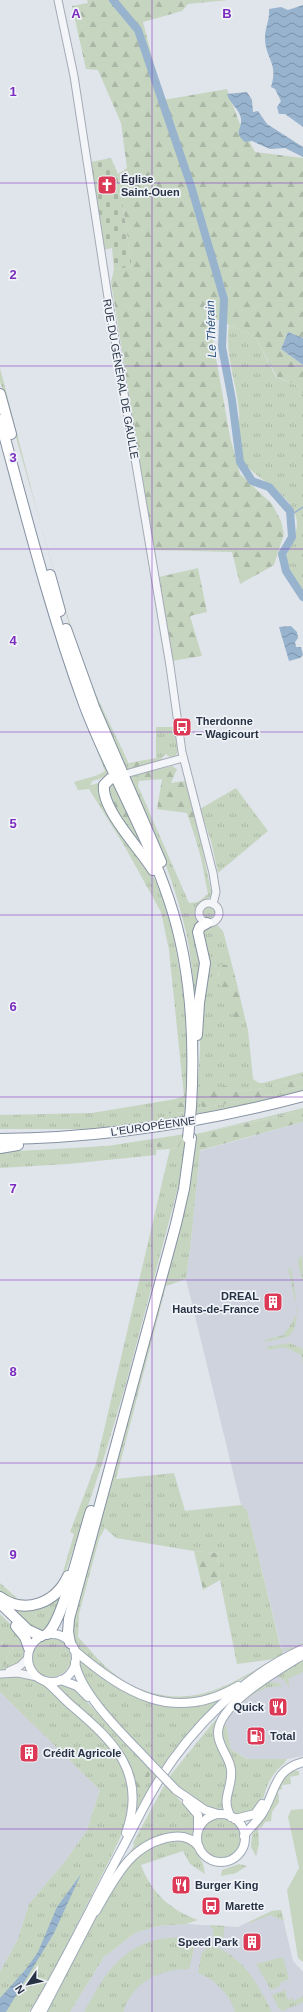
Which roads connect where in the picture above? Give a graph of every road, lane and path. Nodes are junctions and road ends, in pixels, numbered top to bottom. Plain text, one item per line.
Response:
1 (58, 0) edge
2 (0, 394) edge
3 (0, 420) edge
4 (183, 758) junction
5 (129, 773) dead end
6 (110, 779) dead end
7 (213, 904) junction
8 (207, 923) junction
9 (178, 935) junction
10 (196, 1063) junction
11 (303, 1096) edge
12 (303, 1103) edge
13 (193, 1107) junction
14 (0, 1133) edge
15 (83, 1135) junction
16 (190, 1138) junction
17 (0, 1139) edge
18 (0, 1147) edge
19 (80, 1548) junction
20 (0, 1597) edge
21 (0, 1603) edge
22 (0, 1608) edge
23 (44, 1635) junction
24 (72, 1646) junction
25 (303, 1649) edge
26 (28, 1653) junction
27 (303, 1655) edge
28 (75, 1664) junction
29 (266, 1669) junction
30 (0, 1675) edge
31 (37, 1677) junction
32 (61, 1680) junction
33 (45, 1681) junction
34 (107, 1716) junction
35 (303, 1758) edge
36 (303, 1762) edge
37 (176, 1790) junction
38 (221, 1814) junction
39 (233, 1818) junction
40 (198, 1831) junction
41 (244, 1836) junction
42 (199, 1847) junction
43 (89, 1910) junction
44 (88, 1925) junction
45 (35, 2012) edge
46 (42, 2012) edge

1 - 4 street, RUE DU GÉNÉRAL DE GAULLE
2 - 10 highway
3 - 9 highway
4 - 5 street
4 - 7 street, RUE DU GÉNÉRAL DE GAULLE
6 - 9 highway
7 - 8 street
7 - 8 street
8 - 10 highway
9 - 13 highway
10 - 13 highway
11 - 15 highway, L'EUROPÉENNE
12 - 18 highway, L'EUROPÉENNE
13 - 16 highway, bridge
14 - 15 highway
15 - 17 highway, L'EUROPÉENNE
16 - 19 highway
16 - 24 highway
19 - 20 highway
19 - 23 highway
21 - 23 highway
22 - 26 highway
23 - 24 main road
23 - 26 main road
24 - 28 main road
24 - 29 main road
25 - 29 main road
26 - 30 street
26 - 31 main road
27 - 39 main road
27 - 44 main road
28 - 32 main road
28 - 34 main road
29 - 43 main road
30 - 31 street
31 - 33 main road
32 - 33 main road
32 - 34 main road
33 - 43 main road
34 - 37 main road, bridge
35 - 39 main road
36 - 41 main road
37 - 38 main road
37 - 40 main road
38 - 39 main road
38 - 40 main road
39 - 41 main road
40 - 42 main road
41 - 42 main road
42 - 44 main road
43 - 45 main road
44 - 46 main road

